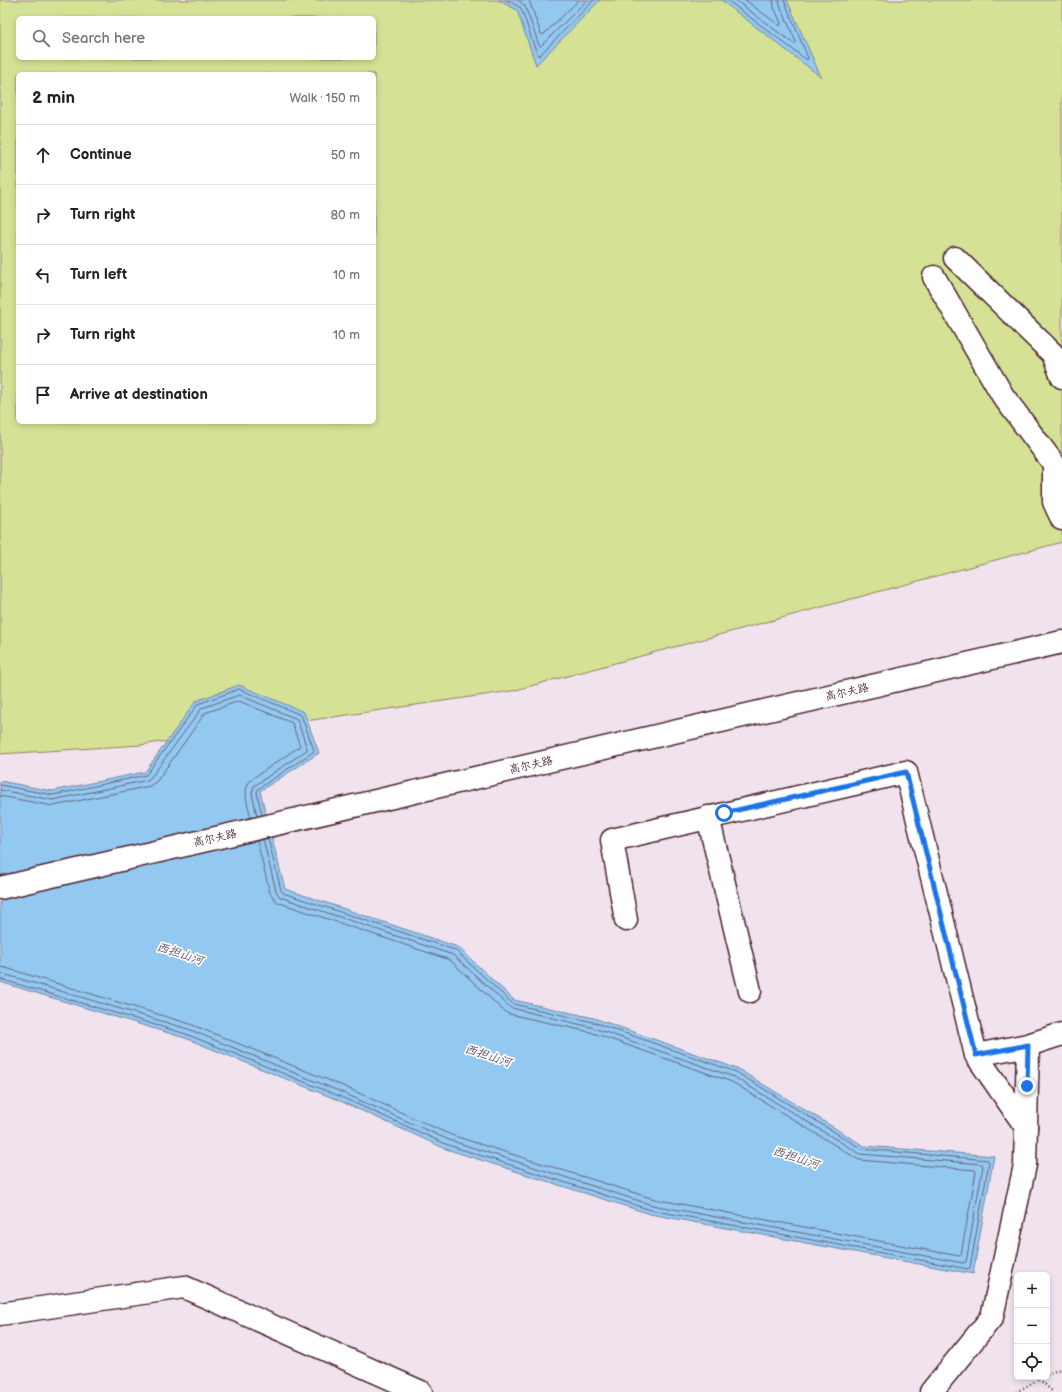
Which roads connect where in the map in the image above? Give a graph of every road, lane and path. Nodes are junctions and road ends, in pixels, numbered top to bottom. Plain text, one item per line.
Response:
1 (955, 258) dead end
2 (934, 277) dead end
3 (1062, 377) edge
4 (1062, 519) edge
5 (1062, 642) edge
6 (708, 817) junction
7 (0, 888) edge
8 (626, 920) dead end
9 (750, 991) dead end
10 (1062, 1034) edge
11 (1028, 1045) junction
12 (976, 1055) junction
13 (1026, 1127) junction
14 (0, 1314) edge
15 (1062, 1368) edge
16 (1050, 1374) edge
17 (1037, 1380) edge
18 (1040, 1380) edge
19 (421, 1392) edge
20 (930, 1392) edge
21 (1016, 1392) edge
22 (1053, 1392) edge

1 - 3 street
2 - 4 street
5 - 7 street, 高尔夫路
6 - 8 street
6 - 9 street
6 - 12 street
10 - 11 street
11 - 12 street
11 - 13 street
12 - 13 street
13 - 20 street
14 - 19 street
15 - 16 path
17 - 21 path
18 - 22 path

